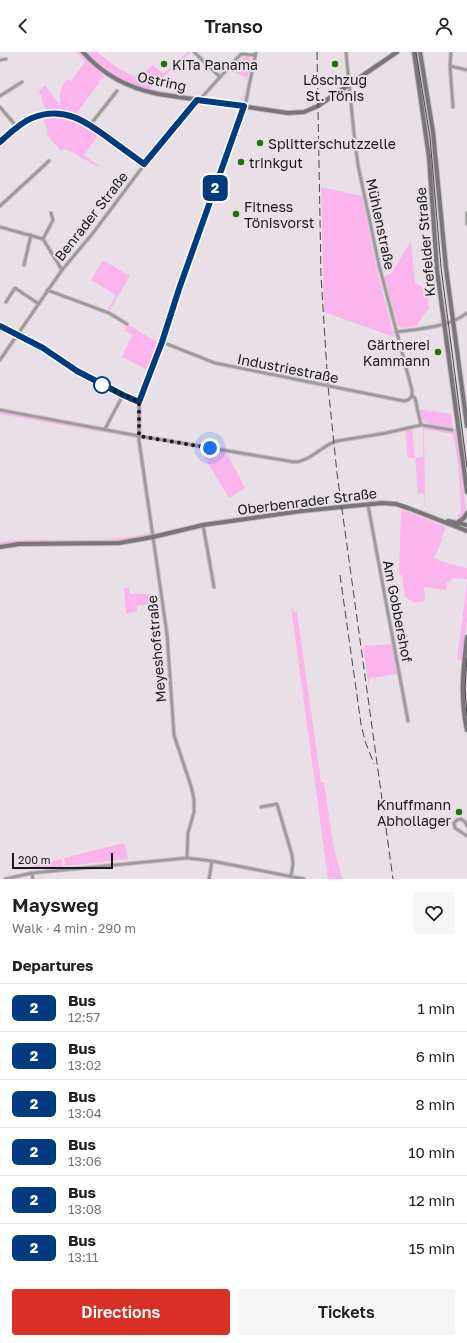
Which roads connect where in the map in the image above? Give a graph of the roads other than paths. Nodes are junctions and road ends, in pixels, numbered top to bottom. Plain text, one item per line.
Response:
1 (83, 52) edge
2 (194, 52) edge
3 (346, 52) edge
4 (397, 52) edge
5 (413, 52) edge
6 (420, 52) edge
7 (451, 52) edge
8 (242, 53) edge
9 (255, 54) edge
10 (6, 58) dead end
11 (0, 60) edge
12 (450, 66) junction
13 (467, 70) edge
14 (220, 77) junction
15 (22, 82) dead end
16 (349, 85) junction
17 (117, 91) dead end
18 (0, 96) edge
19 (203, 96) dead end
20 (197, 100) junction
21 (244, 106) junction
22 (453, 107) dead end
23 (0, 108) edge
24 (90, 125) junction
25 (17, 127) junction
26 (0, 142) edge
27 (49, 161) dead end
28 (144, 164) junction
29 (0, 206) edge
30 (467, 212) edge
31 (51, 213) dead end
32 (467, 224) edge
33 (0, 227) edge
34 (31, 235) junction
35 (43, 239) junction
36 (24, 265) dead end
37 (62, 270) junction
38 (48, 290) junction
39 (6, 302) dead end
40 (39, 304) junction
41 (467, 313) edge
42 (453, 320) junction
43 (444, 323) junction
44 (127, 324) dead end
45 (0, 326) edge
46 (396, 332) junction
47 (18, 335) junction
48 (162, 342) junction
49 (0, 360) edge
50 (123, 395) junction
51 (412, 396) junction
52 (139, 402) junction
53 (0, 410) edge
54 (422, 425) junction
55 (467, 426) edge
56 (105, 428) junction
57 (452, 430) dead end
58 (139, 434) junction
59 (467, 492) edge
60 (368, 505) junction
61 (467, 513) edge
62 (436, 518) junction
63 (457, 523) junction
64 (203, 524) junction
65 (467, 525) edge
66 (467, 531) edge
67 (153, 537) junction
68 (0, 547) edge
69 (214, 587) dead end
70 (467, 637) edge
71 (408, 721) dead end
72 (467, 730) edge
73 (261, 807) dead end
74 (467, 826) edge
75 (467, 836) edge
76 (187, 858) junction
77 (212, 860) junction
78 (32, 873) junction
79 (291, 876) junction
80 (5, 879) edge
81 (33, 879) edge
82 (209, 879) edge
83 (304, 879) edge

1 - 20 main road, Ostring
2 - 14 street
3 - 16 street, Mühlenstraße
4 - 16 main road, Ostring
5 - 43 main road, Krefelder Straße
6 - 42 main road, Krefelder Straße
7 - 12 street
8 - 9 street
8 - 14 street
9 - 21 street
10 - 11 street
12 - 13 street
12 - 22 street
14 - 19 street
15 - 18 street
16 - 21 main road, Ostring
16 - 46 street, Mühlenstraße
17 - 24 street
20 - 21 main road, Ostring
20 - 28 street, Benrader Straße
21 - 48 street
23 - 25 street
24 - 25 street
24 - 28 street
25 - 26 street
27 - 29 street
28 - 37 street, Benrader Straße
30 - 32 street
31 - 35 street
33 - 34 street
34 - 35 street
34 - 36 street
35 - 37 street
37 - 38 street, Benrader Straße
38 - 40 street, Benrader Straße
38 - 44 street
39 - 40 street
40 - 47 street, Benrader Straße
41 - 42 street
42 - 43 street
42 - 55 main road, Krefelder Straße
43 - 46 street
43 - 59 main road, Krefelder Straße
45 - 47 street
46 - 51 street, Mühlenstraße
47 - 49 street, Benrader Straße
47 - 50 street
48 - 51 street, Industriestraße
48 - 52 street
50 - 52 street
50 - 56 street
51 - 54 street, Mühlenstraße
52 - 58 street, Meyeshofstraße
53 - 56 street
54 - 57 street
54 - 58 street
56 - 58 street
58 - 67 street, Meyeshofstraße
60 - 62 main road, Oberbenrader Straße
60 - 64 main road, Oberbenrader Straße
60 - 71 street, Am Gobbershof
61 - 63 main road
62 - 63 main road, Oberbenrader Straße
62 - 66 main road, Oberbenrader Straße
63 - 65 main road, Oberbenrader Straße
64 - 67 main road, Oberbenrader Straße
64 - 69 street
67 - 68 main road, Oberbenrader Straße
67 - 76 street, Meyeshofstraße
70 - 72 main road
73 - 79 street
74 - 75 street
76 - 77 street
76 - 78 street
77 - 79 street
77 - 82 street
78 - 80 street
78 - 81 street
79 - 83 street

